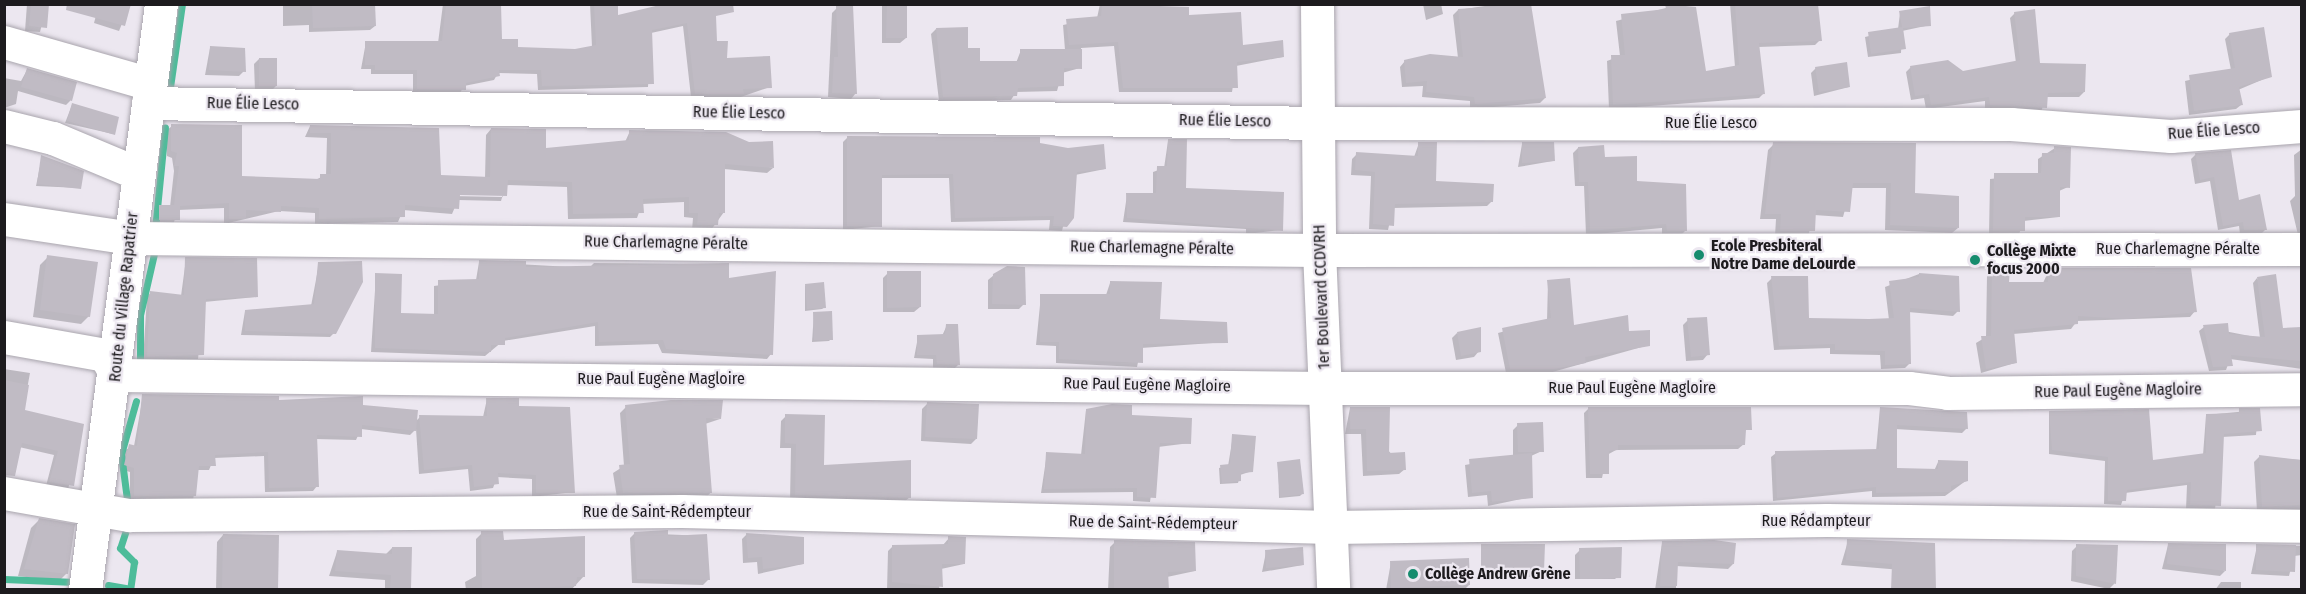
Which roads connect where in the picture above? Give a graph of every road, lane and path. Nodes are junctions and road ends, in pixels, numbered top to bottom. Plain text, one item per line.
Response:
1 (161, 4) edge
2 (1317, 4) edge
3 (4, 42) edge
4 (149, 94) junction
5 (1319, 123) junction
6 (4, 126) edge
7 (2301, 126) edge
8 (139, 174) junction
9 (4, 219) edge
10 (131, 237) junction
11 (2301, 249) edge
12 (1319, 250) junction
13 (4, 337) edge
14 (116, 375) junction
15 (1325, 388) junction
16 (2301, 389) edge
17 (4, 493) edge
18 (96, 508) junction
19 (2301, 526) edge
20 (1331, 527) junction
21 (86, 590) edge
22 (1333, 590) edge

1 - 4 street, Route du Village Rapatrier
2 - 5 street, 1er Boulevard CCDVRH
3 - 4 street, Rue Élie Lesco
4 - 5 street, Rue Élie Lesco
4 - 8 street, Route du Village Rapatrier
5 - 7 street, Rue Élie Lesco
5 - 12 street, 1er Boulevard CCDVRH
6 - 8 street
8 - 10 street, Route du Village Rapatrier
9 - 10 street, Rue Charlemagne Péralte
10 - 12 street, Rue Charlemagne Péralte
10 - 14 street, Route du Village Rapatrier
11 - 12 street, Rue Charlemagne Péralte
12 - 15 street, 1er Boulevard CCDVRH
13 - 14 street
14 - 15 street, Rue Paul Eugène Magloire
14 - 18 street, Route du Village Rapatrier
15 - 16 street, Rue Paul Eugène Magloire
15 - 20 street, 1er Boulevard CCDVRH
17 - 18 street, Rue de Saint-Rédempteur
18 - 20 street, Rue de Saint-Rédempteur
18 - 21 street, Route du Village Rapatrier
19 - 20 street, Rue Rédampteur
20 - 22 street, 1er Boulevard CCDVRH

